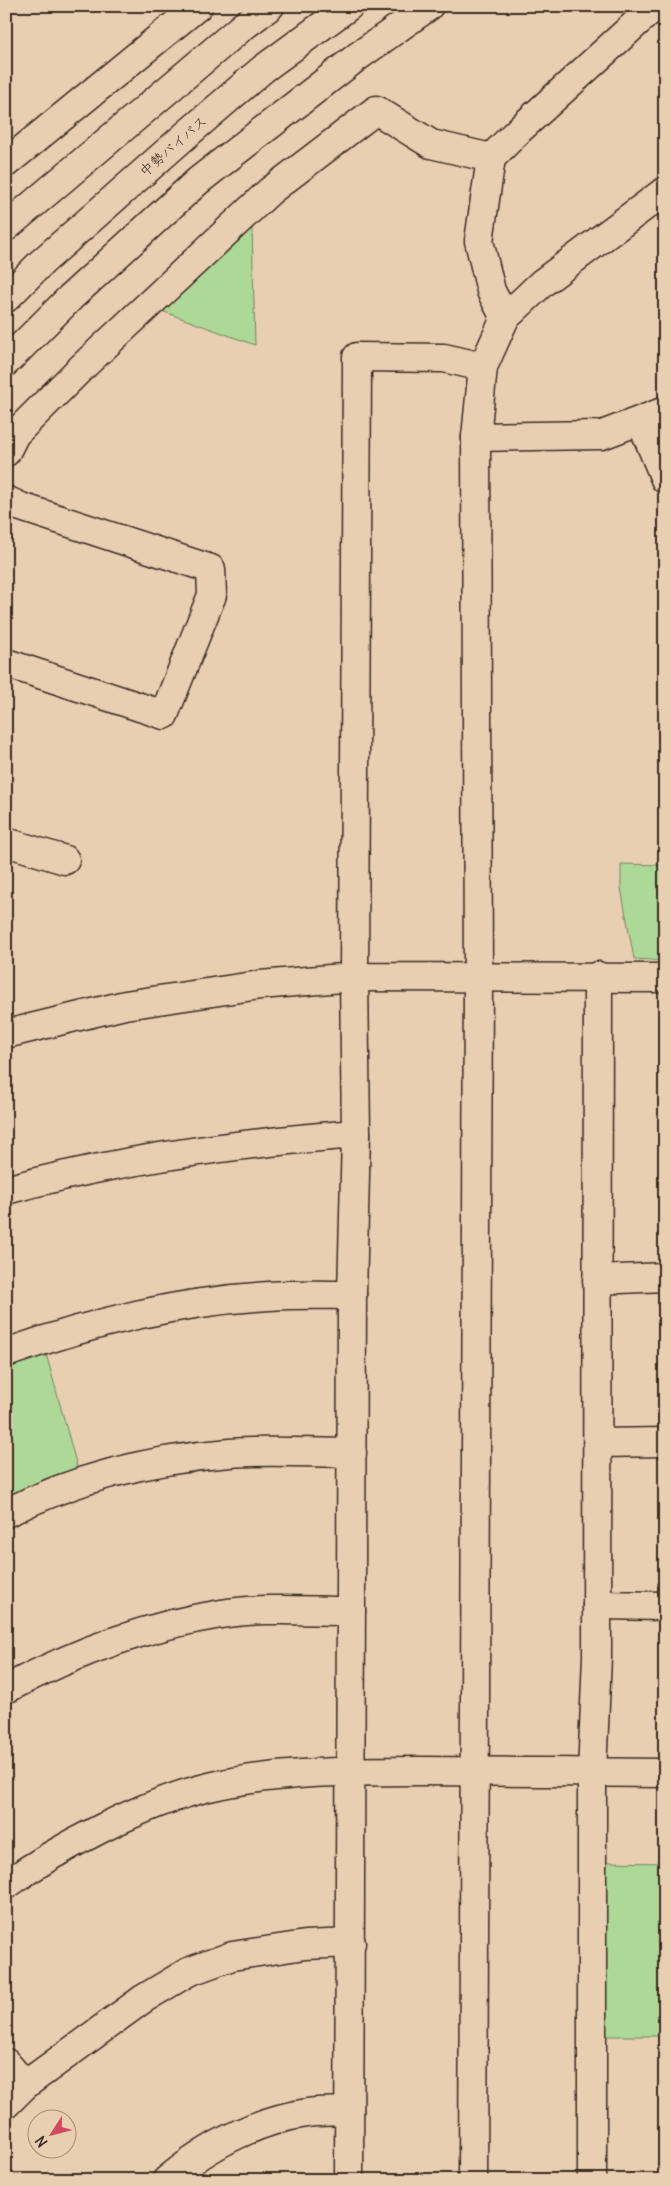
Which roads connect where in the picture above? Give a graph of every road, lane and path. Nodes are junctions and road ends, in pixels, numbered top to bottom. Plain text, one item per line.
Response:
1 (198, 6) edge
2 (270, 6) edge
3 (349, 6) edge
4 (429, 6) edge
5 (655, 6) edge
6 (491, 158) junction
7 (6, 163) edge
8 (665, 191) edge
9 (6, 227) edge
10 (6, 298) edge
11 (505, 318) junction
12 (6, 362) edge
13 (483, 367) junction
14 (653, 416) edge
15 (476, 437) junction
16 (6, 452) edge
17 (665, 480) edge
18 (6, 500) edge
19 (6, 663) edge
20 (6, 842) edge
21 (65, 860) dead end
22 (598, 976) junction
23 (354, 977) junction
24 (478, 977) junction
25 (665, 978) edge
26 (6, 1034) edge
27 (356, 1134) junction
28 (6, 1190) edge
29 (665, 1277) edge
30 (597, 1280) junction
31 (352, 1295) junction
32 (6, 1353) edge
33 (665, 1442) edge
34 (598, 1443) junction
35 (352, 1453) junction
36 (6, 1513) edge
37 (597, 1605) junction
38 (665, 1606) edge
39 (350, 1611) junction
40 (6, 1689) edge
41 (351, 1771) junction
42 (474, 1771) junction
43 (592, 1773) junction
44 (665, 1773) edge
45 (6, 1885) edge
46 (350, 1943) junction
47 (6, 2063) edge
48 (16, 2095) edge
49 (349, 2111) junction
50 (167, 2180) edge
51 (349, 2180) edge
52 (473, 2180) edge
53 (592, 2180) edge

1 - 7 main road
2 - 9 main road
3 - 10 main road, 中勢バイパス
4 - 12 main road
5 - 6 main road
6 - 11 main road
6 - 16 main road
8 - 11 main road
11 - 13 main road
13 - 15 main road
13 - 23 main road
14 - 15 main road
14 - 17 main road
15 - 24 main road
18 - 19 main road
20 - 21 main road
22 - 24 main road
22 - 25 main road
22 - 30 main road
23 - 24 main road
23 - 26 main road
23 - 27 main road
24 - 42 main road
27 - 28 main road
27 - 31 main road
29 - 30 main road
30 - 34 main road
31 - 32 main road
31 - 35 main road
33 - 34 main road
34 - 37 main road
35 - 36 main road
35 - 39 main road
37 - 38 main road
37 - 43 main road
39 - 40 main road
39 - 41 main road
41 - 42 main road
41 - 45 main road
41 - 46 main road
42 - 43 main road
42 - 52 main road
43 - 44 main road
43 - 53 main road
46 - 48 main road
46 - 49 main road
47 - 48 main road
49 - 50 main road
49 - 51 main road

